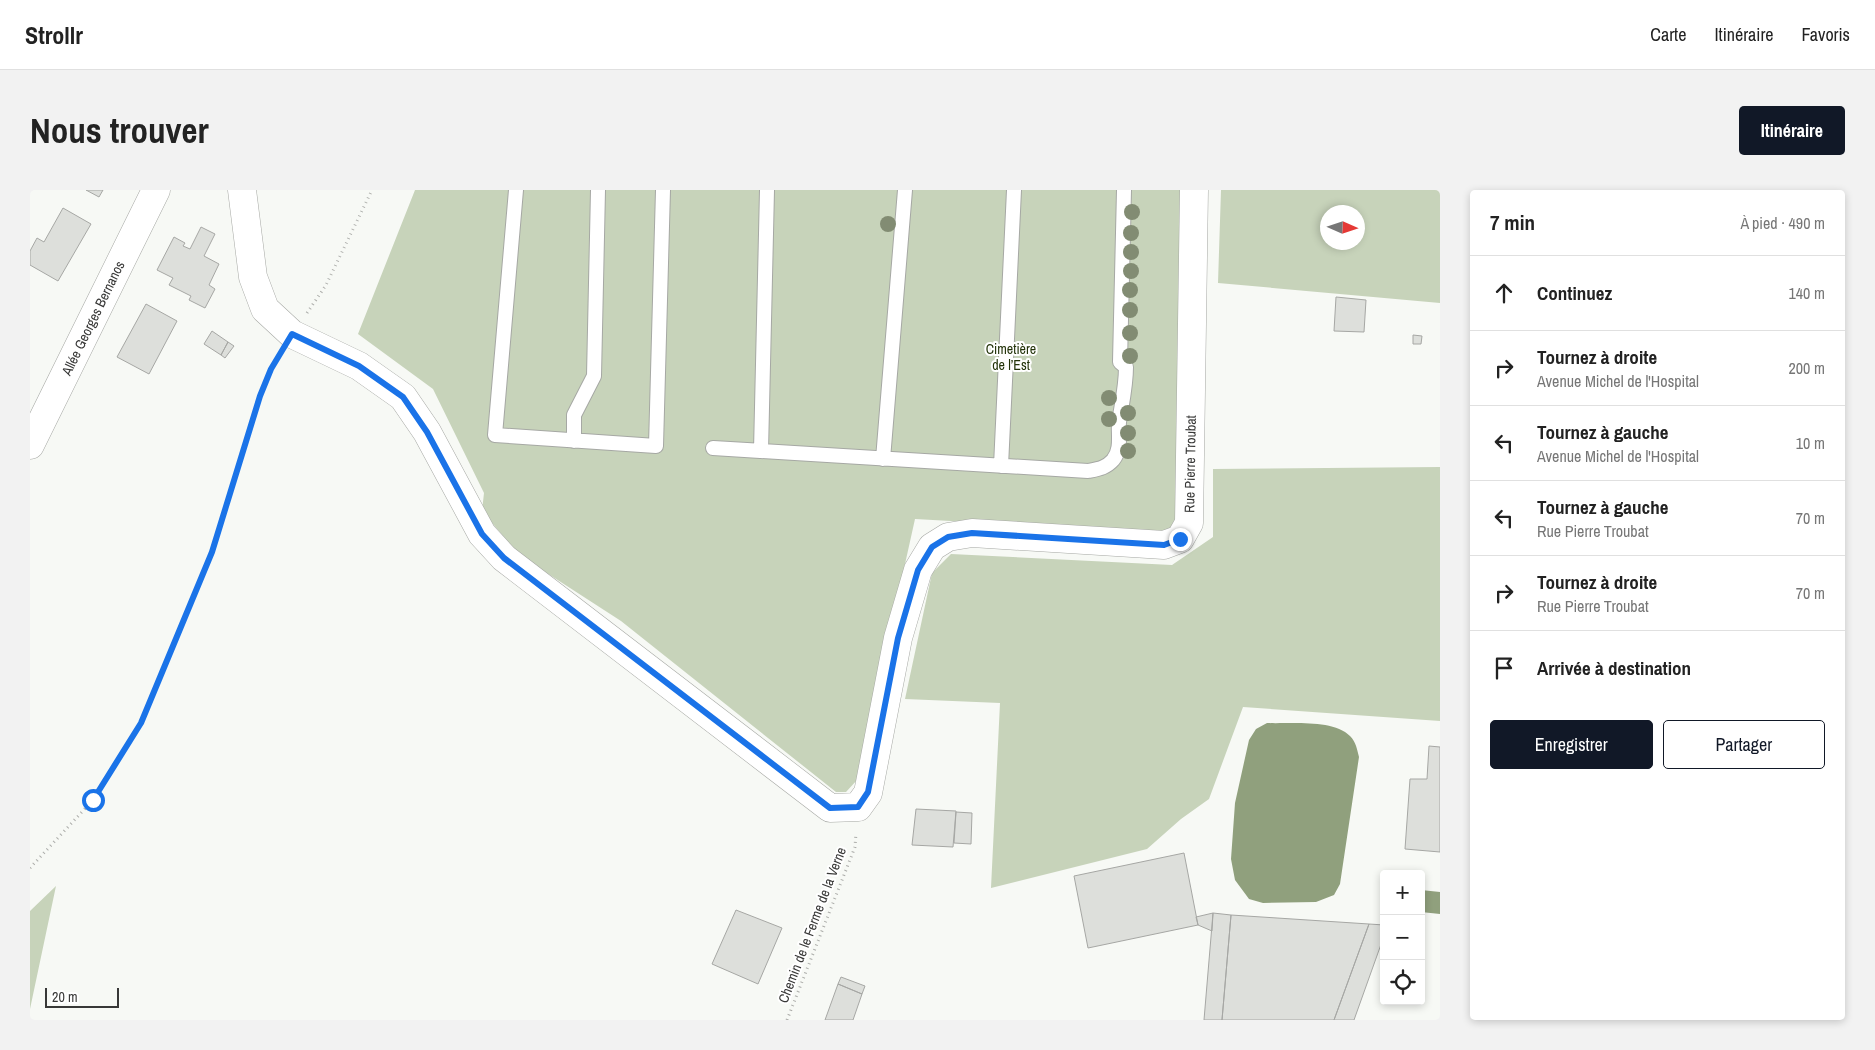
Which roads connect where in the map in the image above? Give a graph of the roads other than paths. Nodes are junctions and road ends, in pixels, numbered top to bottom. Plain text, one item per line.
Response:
1 (156, 190) edge
2 (242, 190) edge
3 (516, 190) edge
4 (598, 190) edge
5 (662, 190) edge
6 (767, 190) edge
7 (905, 190) edge
8 (1014, 190) edge
9 (1124, 190) edge
10 (1194, 190) edge
11 (574, 441) junction
12 (30, 445) edge
13 (714, 448) dead end
14 (761, 451) junction
15 (883, 459) junction
16 (1001, 466) junction

1 - 12 street, Allée Georges Bernanos
2 - 10 street, Rue Pierre Troubat
3 - 11 lane
4 - 11 lane
5 - 11 lane
6 - 14 lane
7 - 15 lane
8 - 16 lane
9 - 16 lane
13 - 14 lane
14 - 15 lane
15 - 16 lane

